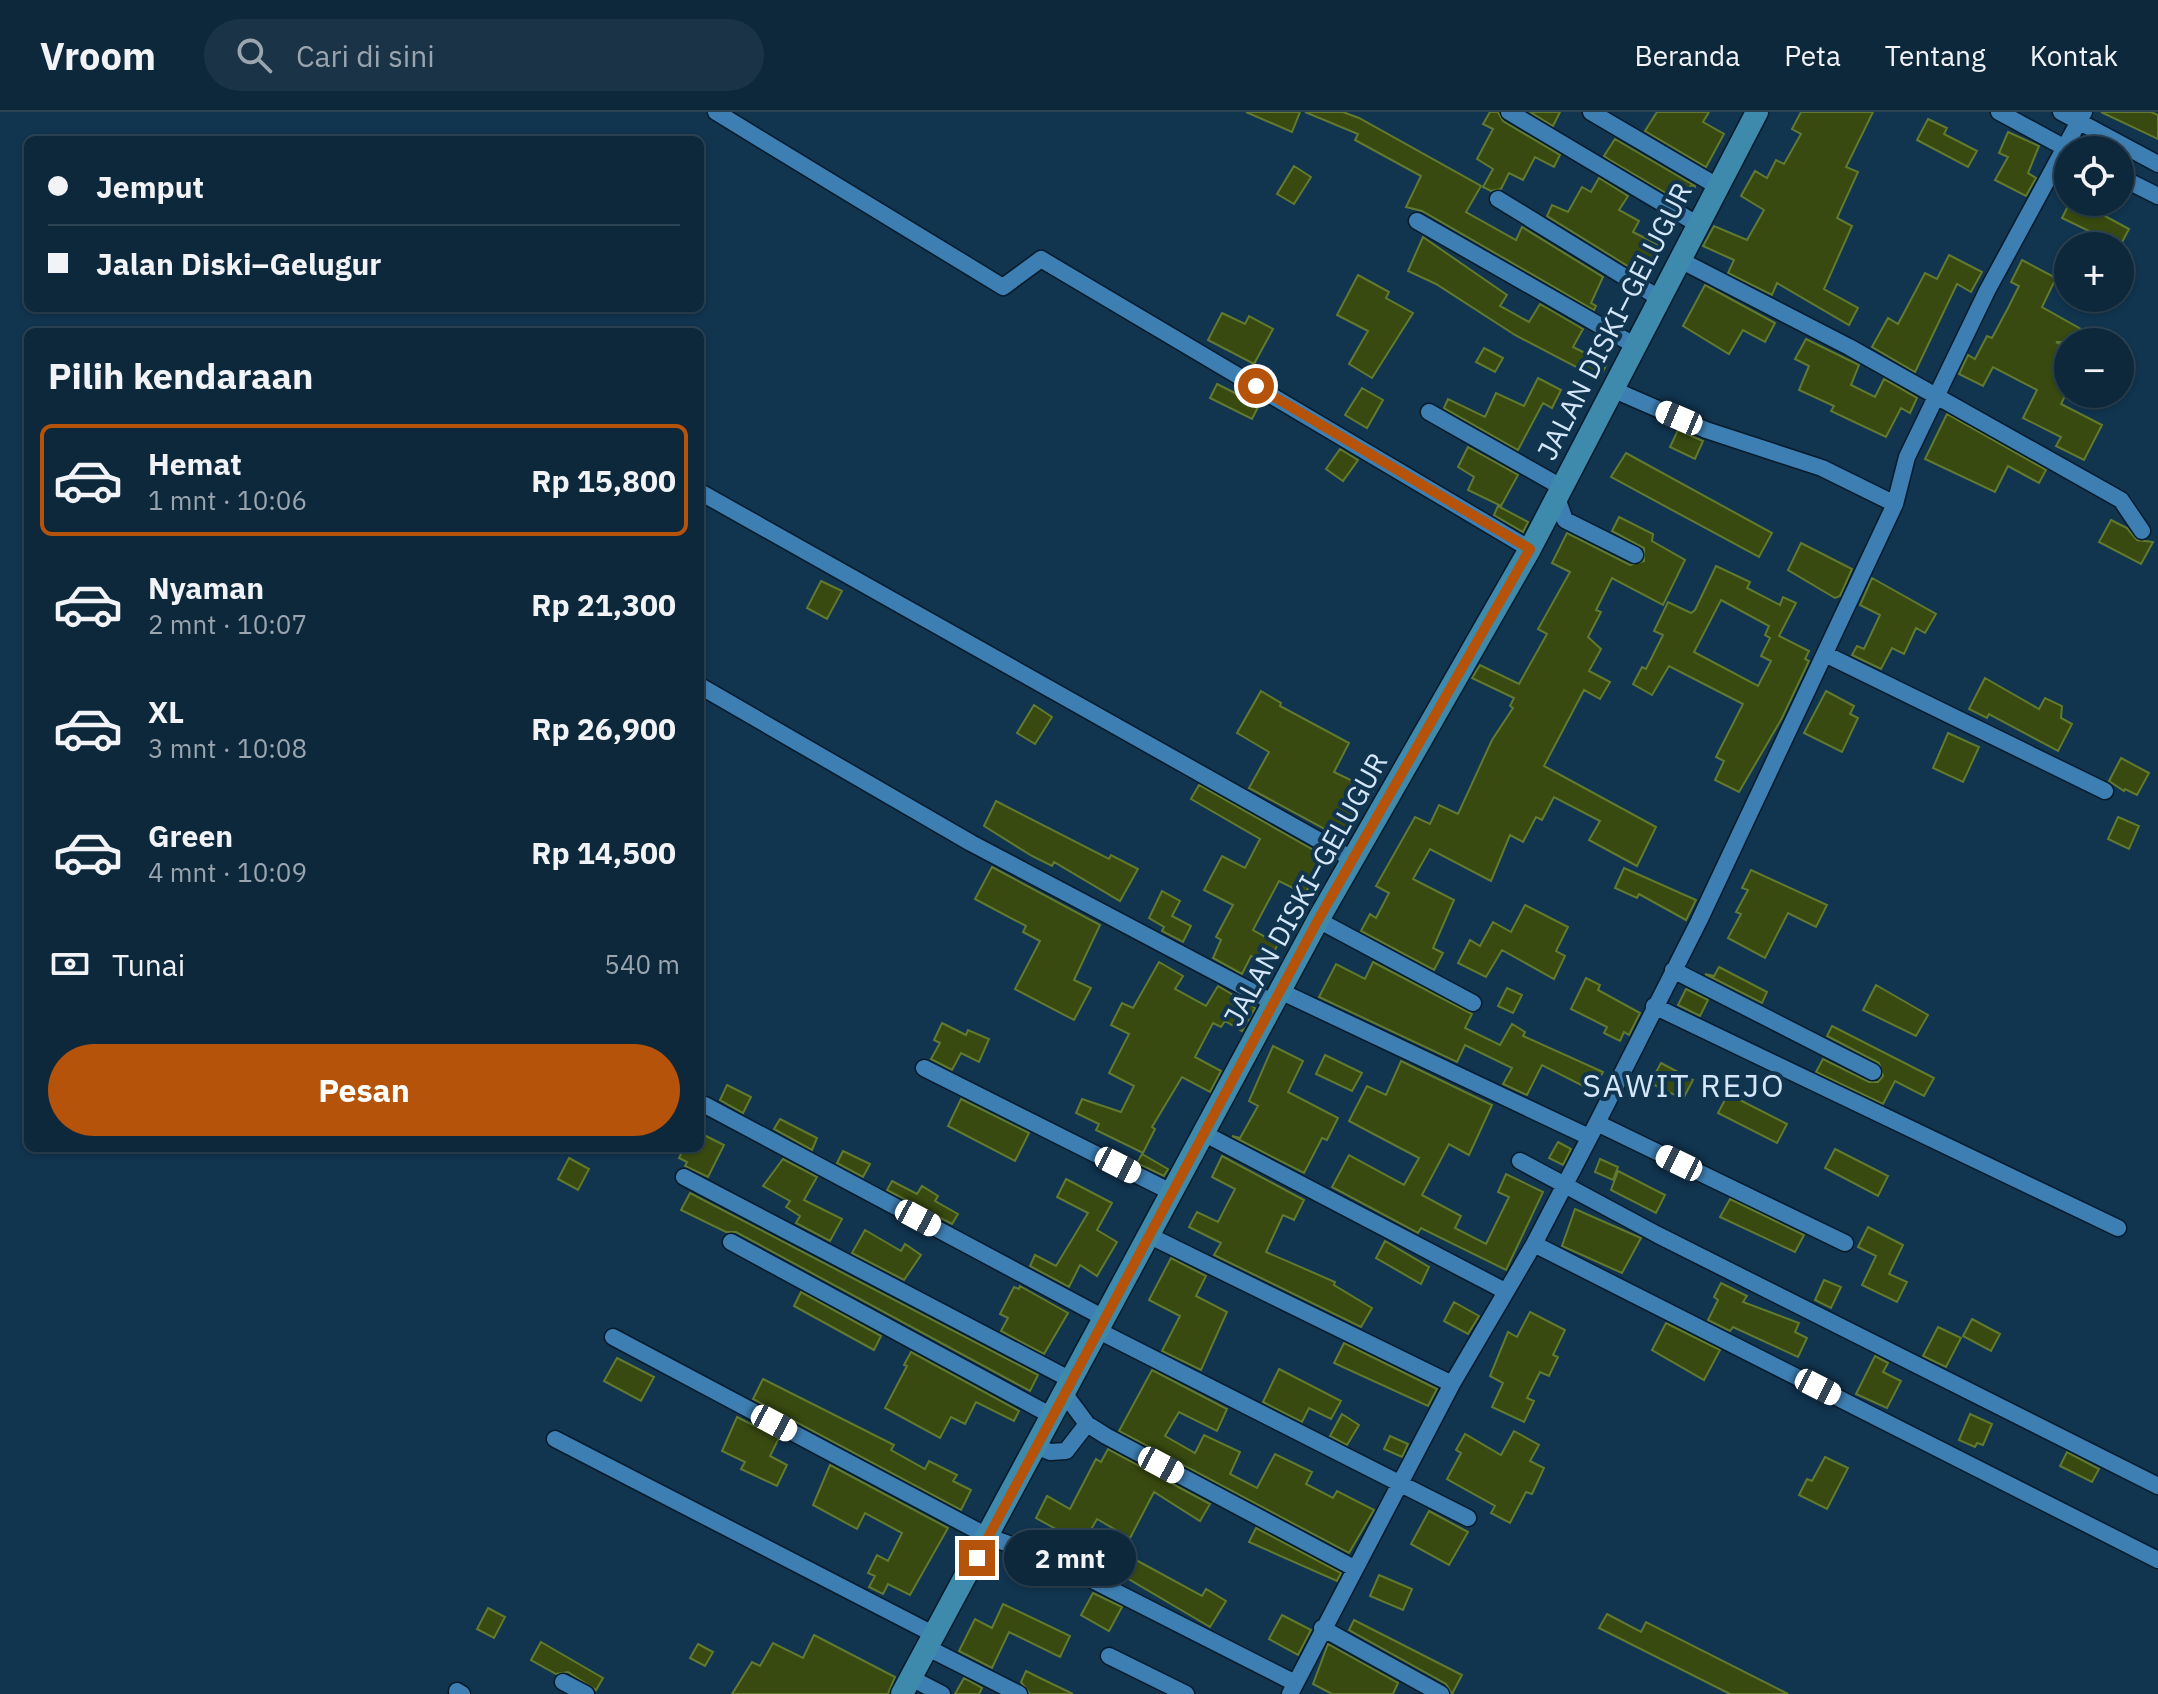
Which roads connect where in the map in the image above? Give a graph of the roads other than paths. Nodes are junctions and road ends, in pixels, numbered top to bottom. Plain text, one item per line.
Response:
1 (716, 112) edge
2 (1509, 112) edge
3 (1591, 112) edge
4 (1757, 112) edge
5 (1999, 112) edge
6 (2061, 112) edge
7 (2082, 117) edge
8 (2072, 136) edge
9 (2054, 142) edge
10 (2158, 164) edge
11 (2054, 170) edge
12 (2134, 184) edge
13 (1717, 186) junction
14 (2158, 196) edge
15 (1498, 199) dead end
16 (1417, 221) dead end
17 (1697, 224) junction
18 (1678, 259) junction
19 (1659, 298) junction
20 (1634, 345) junction
21 (1612, 389) junction
22 (1937, 396) junction
23 (1429, 412) dead end
24 (1560, 493) junction
25 (704, 494) edge
26 (1895, 504) junction
27 (2142, 531) dead end
28 (1530, 549) junction
29 (1635, 555) dead end
30 (1827, 655) junction
31 (704, 688) edge
32 (2105, 791) dead end
33 (1352, 859) junction
34 (1318, 920) junction
35 (1673, 970) junction
36 (1277, 997) junction
37 (1473, 1003) dead end
38 (1654, 1006) junction
39 (924, 1068) dead end
40 (1873, 1072) dead end
41 (705, 1105) dead end
42 (1593, 1130) junction
43 (1205, 1134) junction
44 (1520, 1161) dead end
45 (684, 1177) dead end
46 (1565, 1185) junction
47 (1173, 1193) junction
48 (2118, 1228) dead end
49 (1150, 1236) junction
50 (731, 1242) dead end
51 (1845, 1243) dead end
52 (1534, 1244) junction
53 (1505, 1291) junction
54 (1101, 1324) junction
55 (613, 1337) dead end
56 (1452, 1384) junction
57 (1068, 1387) junction
58 (1052, 1416) junction
59 (1087, 1424) junction
60 (555, 1439) dead end
61 (1036, 1446) junction
62 (1400, 1483) junction
63 (2158, 1486) edge
64 (1468, 1518) dead end
65 (989, 1537) junction
66 (2158, 1560) edge
67 (1354, 1568) junction
68 (1322, 1628) junction
69 (931, 1642) junction
70 (1109, 1656) dead end
71 (563, 1682) dead end
72 (906, 1686) edge
73 (1292, 1688) edge
74 (586, 1694) edge
75 (942, 1694) edge
76 (1019, 1694) edge
77 (1186, 1694) edge
78 (1441, 1694) edge

1 - 28 street
2 - 17 street
3 - 13 street
4 - 13 main road, JALAN DISKI–GELUGUR
5 - 9 street
6 - 7 street
7 - 8 street
7 - 10 street
11 - 22 street
12 - 14 street
13 - 17 main road, JALAN DISKI–GELUGUR
15 - 19 street
16 - 20 street
17 - 18 main road, JALAN DISKI–GELUGUR
18 - 19 main road, JALAN DISKI–GELUGUR
18 - 22 street
19 - 20 main road, JALAN DISKI–GELUGUR
20 - 21 main road, JALAN DISKI–GELUGUR
21 - 24 main road, JALAN DISKI–GELUGUR
21 - 26 street
22 - 26 street
22 - 27 street
23 - 24 street
24 - 28 main road, JALAN DISKI–GELUGUR
24 - 29 street
25 - 33 street
26 - 30 street
28 - 33 main road, JALAN DISKI–GELUGUR
30 - 32 street
30 - 35 street
31 - 36 street
33 - 34 main road, JALAN DISKI–GELUGUR
34 - 36 main road, JALAN DISKI–GELUGUR
34 - 37 street
35 - 38 street
35 - 40 street
36 - 42 street
36 - 43 main road, JALAN DISKI–GELUGUR
38 - 42 street
38 - 48 street
39 - 47 street
41 - 54 street
42 - 46 street
42 - 51 street
43 - 47 main road, JALAN DISKI–GELUGUR
43 - 53 street
44 - 46 street
45 - 57 street
46 - 52 street
46 - 63 street
47 - 49 main road, JALAN DISKI–GELUGUR
49 - 54 main road, JALAN DISKI–GELUGUR
49 - 56 street
50 - 58 street
52 - 53 street
52 - 66 street
53 - 56 street
54 - 57 main road, JALAN DISKI–GELUGUR
54 - 62 street
55 - 65 street
56 - 62 street
57 - 58 main road, JALAN DISKI–GELUGUR
57 - 59 street
58 - 61 main road, JALAN DISKI–GELUGUR
59 - 61 street
59 - 67 street
60 - 69 street
61 - 65 main road, JALAN DISKI–GELUGUR
62 - 64 street
62 - 67 street
65 - 69 main road, JALAN DISKI–GELUGUR
65 - 73 street
67 - 68 street
68 - 73 street
68 - 78 street
69 - 72 main road, JALAN DISKI–GELUGUR
69 - 76 street
70 - 77 street
71 - 74 street
72 - 75 street

